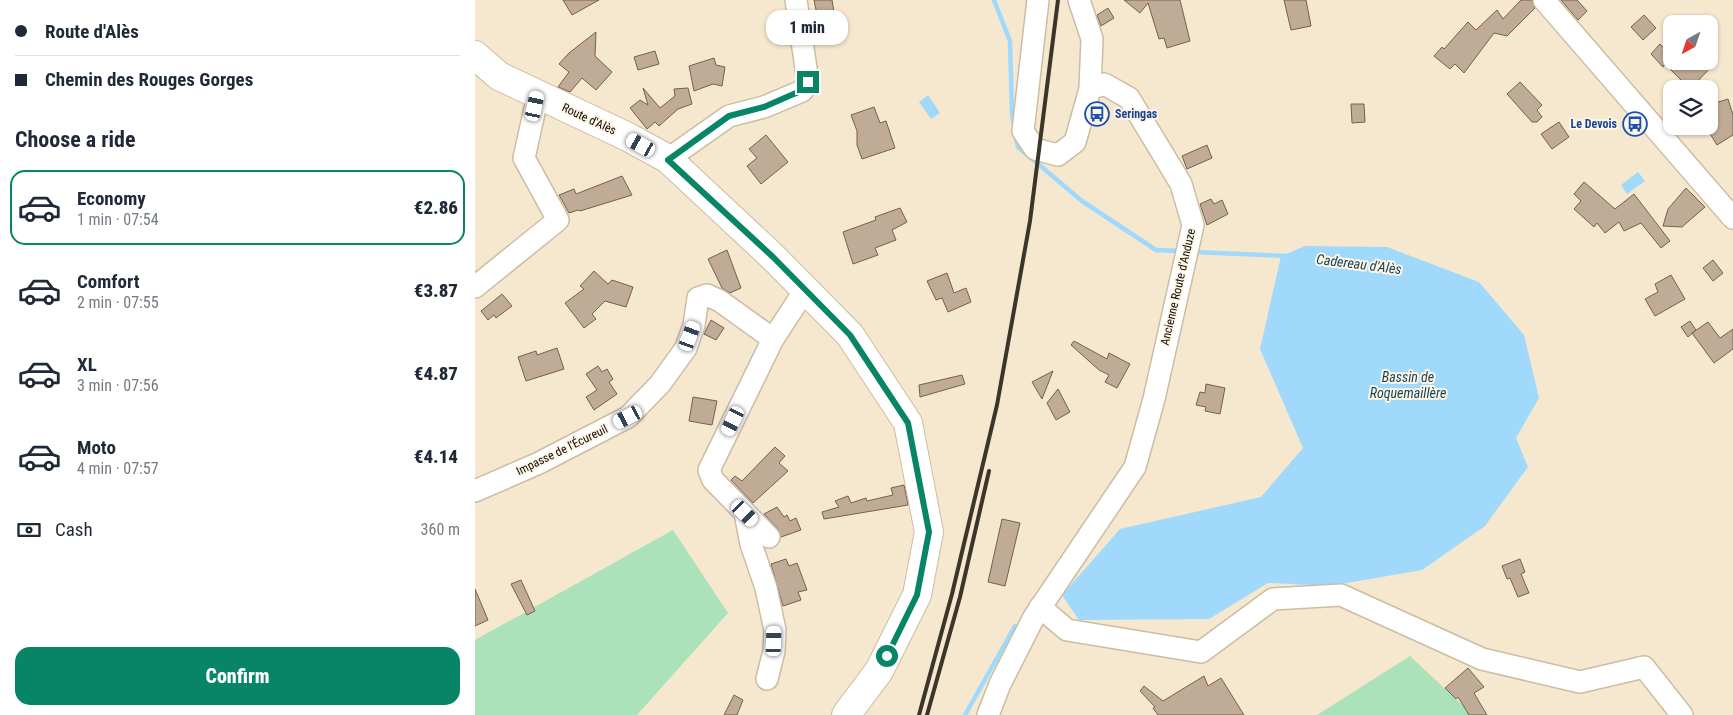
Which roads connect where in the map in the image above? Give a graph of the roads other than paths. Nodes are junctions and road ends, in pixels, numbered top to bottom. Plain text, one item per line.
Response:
1 (796, 0) edge
2 (1038, 0) edge
3 (1079, 0) edge
4 (1544, 0) edge
5 (475, 55) edge
6 (1090, 89) junction
7 (537, 95) junction
8 (668, 160) junction
9 (1733, 218) edge
10 (475, 287) edge
11 (805, 290) junction
12 (773, 339) junction
13 (475, 491) edge
14 (745, 513) junction
15 (769, 537) dead end
16 (1040, 607) junction
17 (767, 679) dead end
18 (846, 715) edge
19 (988, 715) edge
20 (1682, 715) edge

1 - 8 street
2 - 6 street
3 - 6 street
4 - 9 street
5 - 7 main road, Route d'Alès
6 - 16 street, Ancienne Route d'Anduze
7 - 8 main road, Route d'Alès
7 - 10 street
8 - 11 main road, Route d'Alès
11 - 12 street
11 - 18 main road, Route d'Alès
12 - 13 street, Impasse de l'Écureuil
12 - 14 street
14 - 15 street
14 - 17 street
16 - 19 street, Ancienne Route d'Anduze
16 - 20 street

